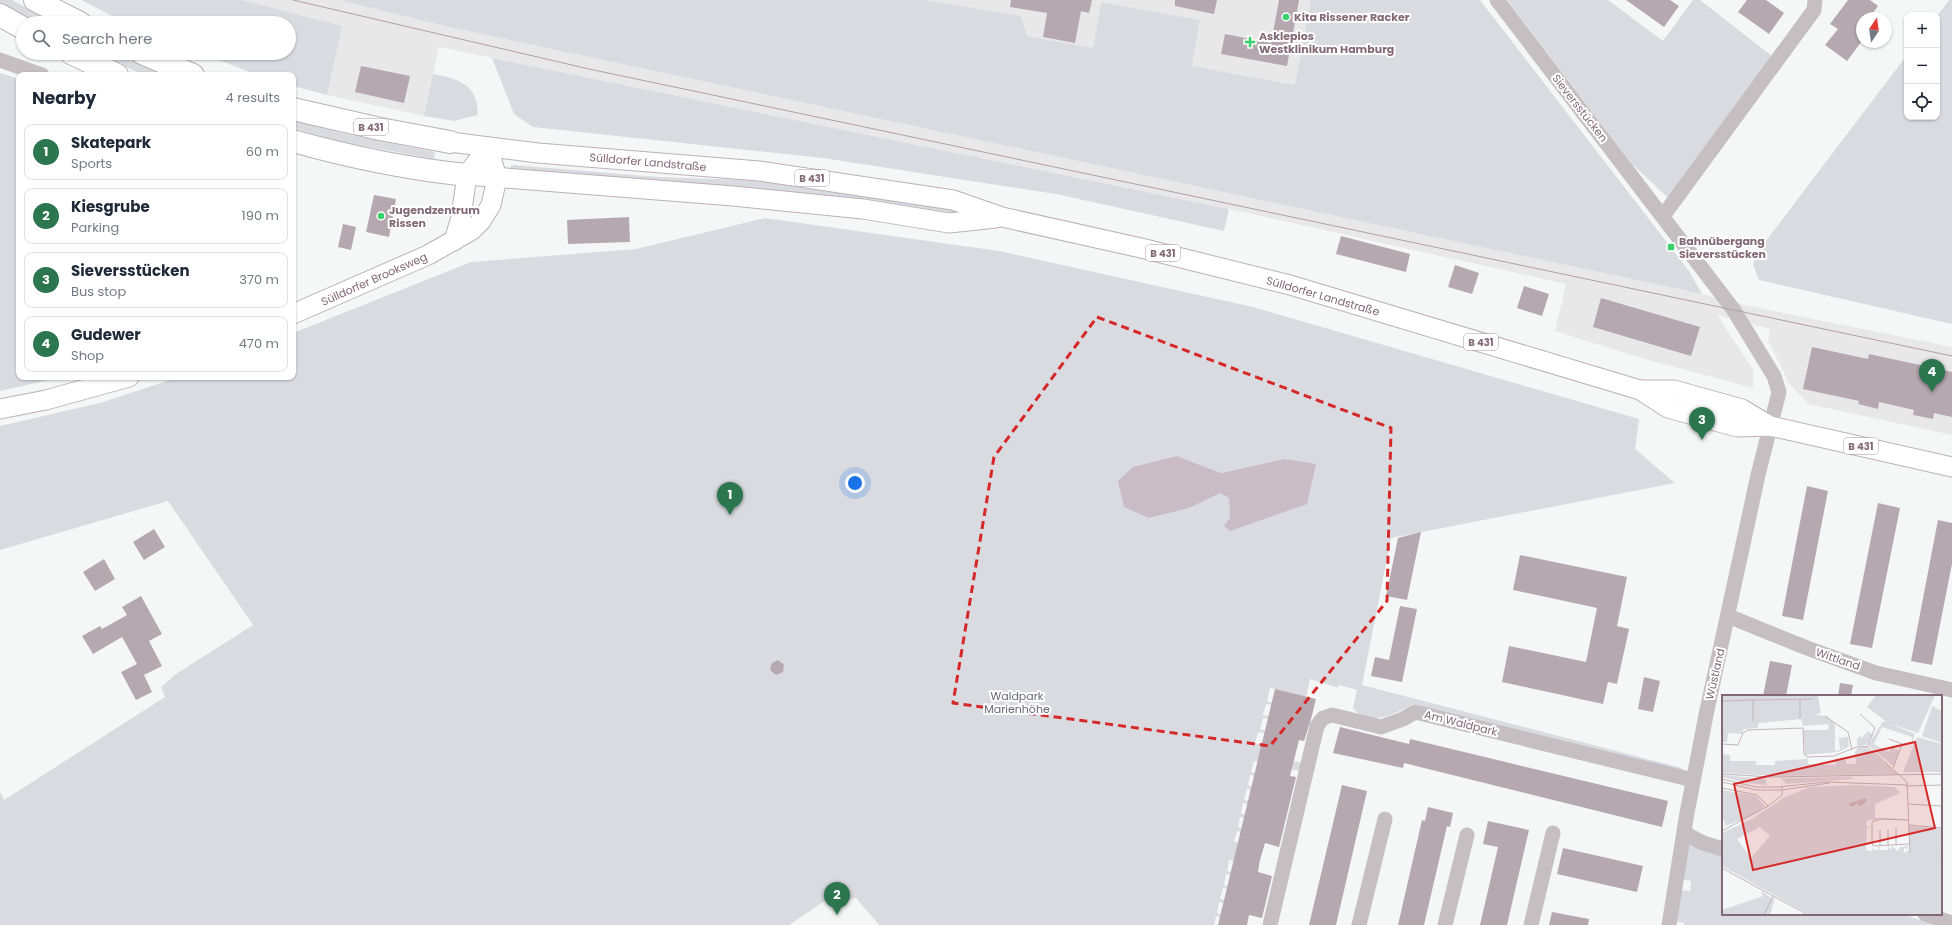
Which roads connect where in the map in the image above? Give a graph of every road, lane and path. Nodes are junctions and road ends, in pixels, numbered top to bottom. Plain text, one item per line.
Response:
1 (35, 0) edge
2 (1497, 0) edge
3 (1815, 0) edge
4 (0, 15) edge
5 (66, 16) edge
6 (16, 24) edge
7 (0, 60) edge
8 (86, 60) edge
9 (158, 60) edge
10 (34, 72) edge
11 (111, 72) edge
12 (186, 72) edge
13 (296, 110) edge
14 (296, 142) edge
15 (450, 142) joint
16 (488, 147) junction
17 (467, 175) junction
18 (497, 178) junction
19 (1663, 216) junction
20 (1002, 217) junction
21 (454, 242) junction
22 (296, 309) edge
23 (118, 380) edge
24 (0, 409) edge
25 (1770, 426) junction
26 (1952, 467) edge
27 (1728, 616) junction
28 (1952, 690) edge
29 (1693, 780) junction
30 (1385, 819) dead end
31 (1553, 833) dead end
32 (1684, 833) junction
33 (1466, 835) dead end
34 (1722, 849) edge
35 (1928, 915) edge
36 (1952, 923) edge
37 (1270, 925) edge
38 (1359, 925) edge
39 (1445, 925) edge
40 (1531, 925) edge
41 (1669, 925) edge

1 - 5 highway
2 - 19 street, Sieversstücken
3 - 19 street
4 - 6 highway
7 - 10 street
8 - 11 highway
9 - 12 highway
13 - 15 highway, Sülldorfer Landstraße / B 431
14 - 17 highway, Sülldorfer Landstraße / B 431
15 - 16 main road, Sülldorfer Landstraße / B 431
16 - 17 main road
16 - 18 main road, Sülldorfer Brooksweg
16 - 20 main road, Sülldorfer Landstraße / B 431
17 - 18 main road, Sülldorfer Landstraße / B 431
17 - 21 main road
18 - 20 main road, Sülldorfer Landstraße / B 431
18 - 21 main road, Sülldorfer Brooksweg
19 - 25 street, Sieversstücken
20 - 25 main road, Sülldorfer Landstraße / B 431
21 - 22 main road, Sülldorfer Brooksweg
23 - 24 main road
25 - 26 main road, Sülldorfer Landstraße / B 431
25 - 27 street, Wüstland
27 - 28 street, Wittland
27 - 29 street, Wüstland
29 - 32 street, Wüstland
29 - 37 street, Am Waldpark
30 - 38 street
31 - 40 street
32 - 34 street
32 - 41 street, Wüstland
33 - 39 street
35 - 36 street

